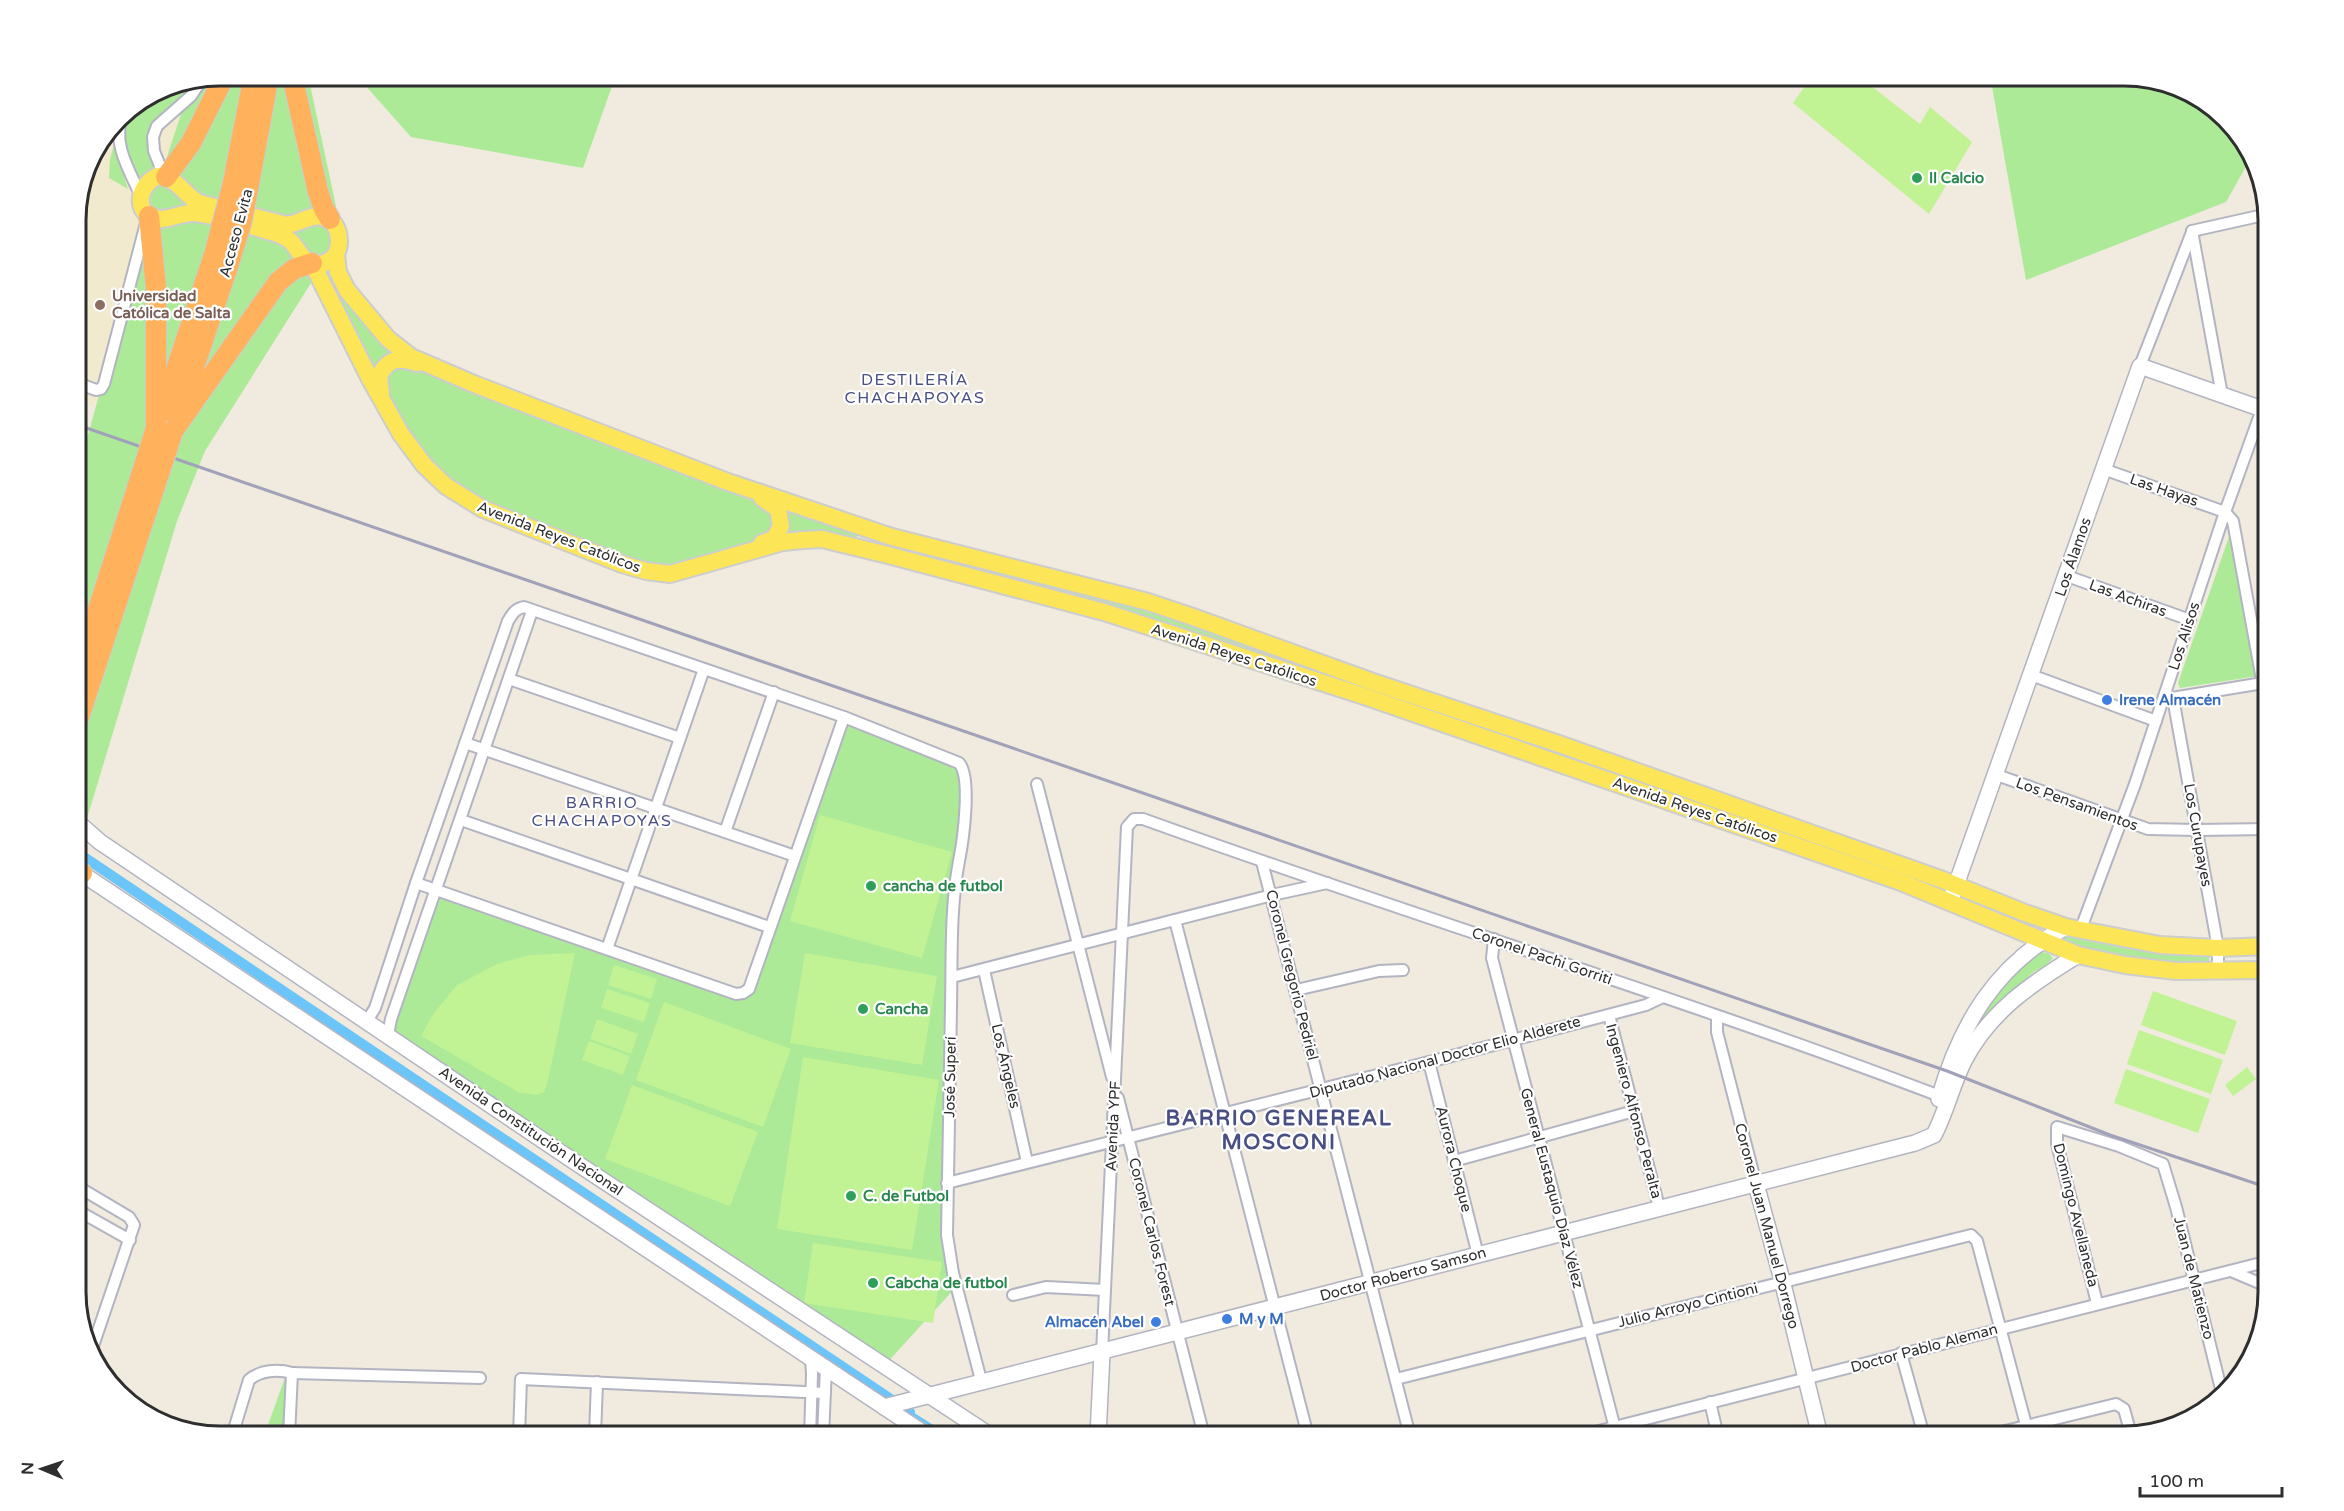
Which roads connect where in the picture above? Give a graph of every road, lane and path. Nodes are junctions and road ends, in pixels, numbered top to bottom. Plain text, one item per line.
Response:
1 (220, 86) edge
2 (253, 86) edge
3 (266, 86) edge
4 (294, 86) edge
5 (196, 88) edge
6 (118, 132) edge
7 (165, 176) junction
8 (241, 184) junction
9 (141, 196) junction
10 (149, 216) junction
11 (2258, 216) edge
12 (330, 219) junction
13 (2192, 231) junction
14 (336, 254) junction
15 (312, 263) junction
16 (2140, 366) junction
17 (474, 384) junction
18 (86, 386) edge
19 (2222, 395) junction
20 (382, 398) junction
21 (2258, 406) edge
22 (2258, 429) edge
23 (164, 430) junction
24 (2103, 469) junction
25 (728, 482) junction
26 (146, 487) junction
27 (2225, 512) junction
28 (710, 562) junction
29 (2067, 576) junction
30 (532, 611) junction
31 (2190, 620) junction
32 (2258, 642) edge
33 (86, 651) edge
34 (704, 669) junction
35 (2031, 675) junction
36 (509, 679) junction
37 (2258, 683) edge
38 (86, 692) edge
39 (774, 692) junction
40 (2168, 699) junction
41 (843, 717) junction
42 (2156, 721) junction
43 (680, 738) junction
44 (465, 743) junction
45 (484, 749) junction
46 (1994, 774) junction
47 (1036, 784) dead end
48 (655, 808) junction
49 (1134, 819) joint
50 (461, 820) junction
51 (2122, 821) junction
52 (86, 829) edge
53 (2258, 829) edge
54 (2197, 831) junction
55 (724, 832) junction
56 (795, 856) junction
57 (1262, 862) junction
58 (86, 877) edge
59 (631, 880) junction
60 (1327, 883) junction
61 (416, 884) junction
62 (1957, 885) junction
63 (436, 890) junction
64 (1272, 895) junction
65 (1950, 902) junction
66 (1175, 920) junction
67 (769, 927) junction
68 (2073, 929) junction
69 (1123, 934) junction
70 (1494, 939) junction
71 (2041, 941) junction
72 (1079, 944) junction
73 (2258, 946) edge
74 (2218, 948) junction
75 (607, 949) junction
76 (2078, 955) junction
77 (984, 970) junction
78 (1403, 970) dead end
79 (2258, 970) edge
80 (2218, 972) junction
81 (952, 977) junction
82 (1296, 990) junction
83 (1662, 997) junction
84 (1609, 1014) junction
85 (1717, 1016) junction
86 (367, 1021) junction
87 (388, 1035) junction
88 (1513, 1039) junction
89 (1429, 1062) junction
90 (1115, 1088) junction
91 (1320, 1089) junction
92 (1944, 1097) junction
93 (1635, 1111) junction
94 (1225, 1114) junction
95 (1539, 1136) junction
96 (1129, 1137) junction
97 (1113, 1141) junction
98 (1454, 1161) junction
99 (1027, 1162) junction
100 (2163, 1164) joint
101 (947, 1183) junction
102 (1756, 1184) junction
103 (86, 1192) edge
104 (1659, 1208) junction
105 (86, 1215) edge
106 (1565, 1233) junction
107 (130, 1240) junction
108 (1478, 1255) junction
109 (2258, 1264) edge
110 (2231, 1271) junction
111 (1782, 1280) junction
112 (2194, 1280) junction
113 (2258, 1282) edge
114 (1371, 1283) junction
115 (1105, 1290) junction
116 (1013, 1295) dead end
117 (2097, 1303) junction
118 (1276, 1307) junction
119 (1999, 1328) junction
120 (1589, 1330) junction
121 (1177, 1332) junction
122 (95, 1340) edge
123 (1102, 1353) junction
124 (1901, 1353) junction
125 (811, 1359) junction
126 (826, 1368) junction
127 (292, 1373) junction
128 (480, 1378) dead end
129 (1396, 1379) junction
130 (1806, 1379) junction
131 (597, 1382) junction
132 (982, 1384) junction
133 (2220, 1385) edge
134 (811, 1392) junction
135 (825, 1393) junction
136 (930, 1397) junction
137 (1710, 1402) junction
138 (884, 1407) junction
139 (2129, 1425) edge
140 (235, 1426) edge
141 (289, 1426) edge
142 (519, 1426) edge
143 (595, 1426) edge
144 (810, 1426) edge
145 (823, 1426) edge
146 (913, 1426) edge
147 (975, 1426) edge
148 (1098, 1426) edge
149 (1201, 1426) edge
150 (1306, 1426) edge
151 (1408, 1426) edge
152 (1615, 1426) edge
153 (1632, 1426) edge
154 (1716, 1426) edge
155 (1818, 1426) edge
156 (1921, 1426) edge
157 (2026, 1426) edge
158 (2043, 1426) edge

1 - 7 highway
2 - 8 highway, Acceso Evita
3 - 8 highway, Acceso Evita
4 - 12 highway
5 - 7 street
6 - 9 street
7 - 9 main road
7 - 12 main road
8 - 23 highway, Acceso Evita, bridge
9 - 10 main road
10 - 15 main road, Avenida Reyes Católicos
10 - 18 street
10 - 23 highway
11 - 13 street
12 - 14 main road, Avenida Reyes Católicos
13 - 16 street, Los Álamos
13 - 19 street
14 - 15 main road
14 - 17 main road, Avenida Reyes Católicos
15 - 20 main road, Avenida Reyes Católicos
15 - 23 highway
16 - 19 street
16 - 24 street, Los Álamos
17 - 20 main road
17 - 25 main road, Avenida Reyes Católicos
19 - 21 street
20 - 28 main road, Avenida Reyes Católicos
22 - 27 street, Los Alisos
23 - 26 highway, Acceso Evita, bridge
24 - 27 street, Las Hayas
24 - 29 street, Los Álamos
25 - 28 main road
25 - 62 main road, Avenida Reyes Católicos
26 - 33 highway
26 - 38 highway
27 - 31 street, Los Alisos
27 - 32 street
28 - 65 main road, Avenida Reyes Católicos
29 - 31 street, Las Achiras
29 - 35 street, Los Álamos
30 - 34 street
30 - 36 street
30 - 44 street
31 - 40 street, Los Alisos
34 - 39 street
34 - 43 street
35 - 42 street
35 - 46 street, Los Álamos
36 - 43 street
36 - 45 street
37 - 40 street
39 - 41 street
39 - 55 street
40 - 42 street, Los Alisos
40 - 54 street, Los Curupayes
41 - 56 street
41 - 81 street, José Superí
42 - 51 street, Los Alisos
43 - 48 street
44 - 45 street
44 - 61 street
45 - 48 street
45 - 50 street
46 - 51 street, Los Pensamientos
46 - 62 street, Los Álamos
47 - 72 street, Coronel Carlos Forest
48 - 55 street
48 - 59 street
49 - 57 street, Coronel Pachi Gorriti
49 - 69 street, Avenida YPF
50 - 59 street
50 - 63 street
51 - 54 street, Los Pensamientos
51 - 68 street, Los Alisos
52 - 86 street, Avenida Constitución Nacional
53 - 54 street, Los Pensamientos
54 - 74 street, Los Curupayes
55 - 56 street
56 - 67 street
57 - 60 street, Coronel Pachi Gorriti
57 - 64 street, Coronel Gregorio Pedriel
58 - 125 street
59 - 67 street
59 - 75 street
60 - 64 street
60 - 70 street, Coronel Pachi Gorriti
61 - 63 street
61 - 86 street
62 - 65 street, Los Álamos
62 - 68 main road, Avenida Reyes Católicos
63 - 75 street
63 - 87 street
64 - 66 street
64 - 82 street, Coronel Gregorio Pedriel
65 - 71 main road, Avenida Reyes Católicos
66 - 69 street
66 - 94 street
67 - 75 street
68 - 71 street, Doctor Roberto Samson
68 - 74 main road, Avenida Reyes Católicos
69 - 72 street
69 - 90 street, Avenida YPF
70 - 83 street, Coronel Pachi Gorriti
70 - 88 street, General Eustaquio Díaz Vélez
71 - 76 main road, Avenida Reyes Católicos
71 - 92 street, Doctor Roberto Samson
72 - 77 street
72 - 90 street, Coronel Carlos Forest
73 - 74 main road, Avenida Reyes Católicos
74 - 80 street, Los Curupayes
76 - 80 main road, Avenida Reyes Católicos
76 - 92 street, Doctor Roberto Samson
77 - 81 street
77 - 99 street, Los Ángeles
78 - 82 street
79 - 80 main road, Avenida Reyes Católicos
81 - 101 street, José Superí
82 - 91 street, Coronel Gregorio Pedriel
83 - 84 street, Diputado Nacional Doctor Elio Alderete
83 - 85 street, Coronel Pachi Gorriti
84 - 88 street, Diputado Nacional Doctor Elio Alderete
84 - 93 street, Ingeniero Alfonso Peralta
85 - 92 street, Coronel Pachi Gorriti
85 - 102 street, Coronel Juan Manuel Dorrego
86 - 87 street, Avenida Constitución Nacional
87 - 136 street, Avenida Constitución Nacional
88 - 89 street, Diputado Nacional Doctor Elio Alderete
88 - 95 street, General Eustaquio Díaz Vélez
89 - 91 street, Diputado Nacional Doctor Elio Alderete
89 - 98 street, Aurora Choque
90 - 96 street, Coronel Carlos Forest
90 - 97 street, Avenida YPF
91 - 94 street, Diputado Nacional Doctor Elio Alderete
91 - 114 street, Coronel Gregorio Pedriel
92 - 102 street, Doctor Roberto Samson
93 - 95 street
93 - 104 street, Ingeniero Alfonso Peralta
94 - 96 street, Diputado Nacional Doctor Elio Alderete
94 - 118 street
95 - 98 street
95 - 106 street, General Eustaquio Díaz Vélez
96 - 97 street, Diputado Nacional Doctor Elio Alderete
96 - 121 street, Coronel Carlos Forest
97 - 99 street, Diputado Nacional Doctor Elio Alderete
97 - 115 street, Avenida YPF
98 - 108 street, Aurora Choque
99 - 101 street, Diputado Nacional Doctor Elio Alderete
100 - 112 street, Juan de Matienzo
100 - 117 street, Domingo Avellaneda
101 - 132 street, José Superí
102 - 104 street, Doctor Roberto Samson
102 - 111 street, Coronel Juan Manuel Dorrego
103 - 107 street
104 - 106 street, Doctor Roberto Samson
105 - 107 street
106 - 108 street, Doctor Roberto Samson
106 - 120 street, General Eustaquio Díaz Vélez
107 - 122 street
108 - 114 street, Doctor Roberto Samson
109 - 110 street, Doctor Pablo Aleman
110 - 112 street, Doctor Pablo Aleman
110 - 113 street
111 - 119 street, Julio Arroyo Cintioni
111 - 120 street, Julio Arroyo Cintioni
111 - 130 street, Coronel Juan Manuel Dorrego
112 - 117 street, Doctor Pablo Aleman
112 - 133 street, Juan de Matienzo
114 - 118 street, Doctor Roberto Samson
114 - 129 street, Coronel Gregorio Pedriel
115 - 116 street
115 - 123 street, Avenida YPF
117 - 119 street, Doctor Pablo Aleman
118 - 121 street, Doctor Roberto Samson
118 - 150 street
119 - 124 street, Doctor Pablo Aleman
119 - 157 street
120 - 129 street, Julio Arroyo Cintioni
120 - 152 street, General Eustaquio Díaz Vélez
121 - 123 street, Doctor Roberto Samson
121 - 149 street, Coronel Carlos Forest
123 - 132 street, Doctor Roberto Samson
123 - 148 street, Avenida YPF
124 - 130 street, Doctor Pablo Aleman
124 - 156 street
125 - 126 street
125 - 134 street
126 - 135 street
126 - 138 street
127 - 128 street
127 - 140 street
127 - 141 street
129 - 151 street, Coronel Gregorio Pedriel
130 - 137 street, Doctor Pablo Aleman
130 - 155 street, Coronel Juan Manuel Dorrego
131 - 134 street
131 - 142 street
131 - 143 street
132 - 136 street, Doctor Roberto Samson
134 - 135 street
134 - 144 street
135 - 145 street
136 - 138 street, Doctor Roberto Samson
136 - 147 street, Avenida Constitución Nacional
137 - 153 street, Doctor Pablo Aleman
137 - 154 street
138 - 146 street
139 - 158 street

